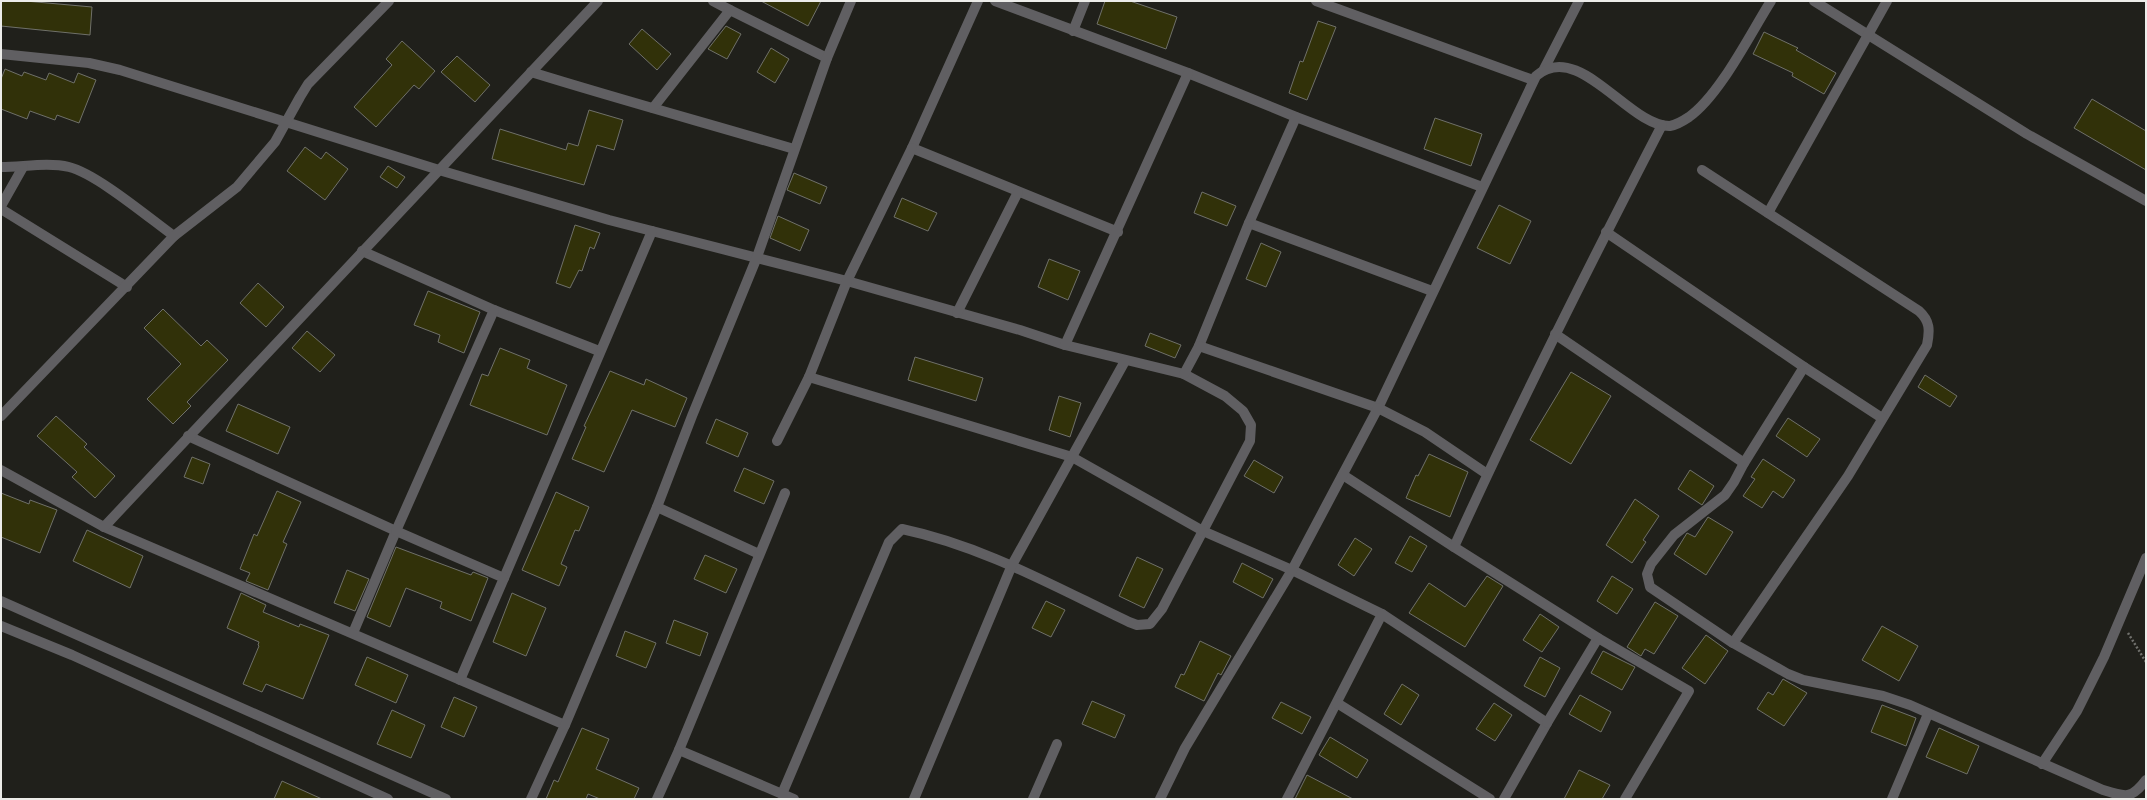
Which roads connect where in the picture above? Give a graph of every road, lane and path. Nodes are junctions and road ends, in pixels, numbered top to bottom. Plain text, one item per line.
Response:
1 (389, 1) edge
2 (598, 1) edge
3 (714, 1) edge
4 (851, 1) edge
5 (978, 1) edge
6 (995, 1) edge
7 (1085, 1) edge
8 (1316, 1) edge
9 (1579, 1) edge
10 (1771, 1) edge
11 (1814, 1) edge
12 (1887, 1) edge
13 (730, 10) junction
14 (1073, 31) junction
15 (1867, 35) junction
16 (1, 54) edge
17 (827, 58) junction
18 (1544, 70) junction
19 (531, 72) junction
20 (1188, 73) junction
21 (1533, 80) junction
22 (653, 108) junction
23 (1296, 117) junction
24 (285, 123) junction
25 (1662, 125) junction
26 (912, 148) junction
27 (794, 149) junction
28 (1, 167) edge
29 (23, 167) junction
30 (439, 170) junction
31 (1702, 170) dead end
32 (1482, 187) junction
33 (1018, 192) junction
34 (2146, 201) edge
35 (1, 208) edge
36 (1768, 213) junction
37 (1249, 223) junction
38 (652, 231) junction
39 (1118, 232) junction
40 (1606, 232) junction
41 (174, 236) junction
42 (362, 251) junction
43 (757, 257) junction
44 (847, 281) junction
45 (127, 287) junction
46 (1432, 290) junction
47 (494, 310) junction
48 (957, 313) junction
49 (1555, 334) junction
50 (1065, 345) junction
51 (1199, 346) junction
52 (599, 351) junction
53 (1126, 361) junction
54 (1804, 367) junction
55 (1184, 374) junction
56 (809, 377) junction
57 (1378, 408) junction
58 (1, 416) edge
59 (1882, 418) junction
60 (188, 436) junction
61 (777, 441) dead end
62 (1072, 457) junction
63 (1744, 463) junction
64 (1, 470) edge
65 (1487, 474) junction
66 (1343, 475) junction
67 (785, 493) dead end
68 (657, 507) junction
69 (104, 527) junction
70 (396, 531) junction
71 (1203, 531) junction
72 (1454, 547) junction
73 (759, 554) junction
74 (2146, 558) edge
75 (1012, 565) junction
76 (1292, 570) junction
77 (504, 578) junction
78 (1, 601) edge
79 (1382, 614) junction
80 (2120, 619) junction
81 (1, 626) edge
82 (353, 633) junction
83 (1598, 638) junction
84 (1733, 643) junction
85 (2146, 662) edge
86 (460, 680) junction
87 (1337, 703) junction
88 (1928, 714) junction
89 (1547, 723) junction
90 (565, 725) junction
91 (1057, 744) dead end
92 (679, 750) junction
93 (2042, 764) junction
94 (2146, 780) edge
95 (782, 794) junction
96 (388, 799) edge
97 (446, 799) edge
98 (531, 799) edge
99 (657, 799) edge
100 (794, 799) edge
101 (914, 799) edge
102 (1033, 799) edge
103 (1160, 799) edge
104 (1287, 799) edge
105 (1490, 799) edge
106 (1504, 799) edge
107 (1625, 799) edge
108 (1892, 799) edge

1 - 24 street
2 - 19 street
3 - 13 street
4 - 17 street
5 - 26 street
6 - 14 street
7 - 14 street
8 - 21 street
9 - 18 street
10 - 25 street
11 - 15 street
12 - 15 street
13 - 17 street
13 - 22 street
14 - 20 street
15 - 34 street
15 - 36 street
16 - 24 street
17 - 27 street
18 - 21 street
18 - 25 street
19 - 22 street
19 - 30 street
20 - 23 street
20 - 39 street
21 - 32 street
22 - 27 street
23 - 32 street
23 - 37 street
24 - 30 street
24 - 41 street
25 - 40 street
26 - 33 street
26 - 44 street
27 - 43 street
28 - 29 street
29 - 35 street
29 - 41 street
30 - 38 street
30 - 42 street
31 - 36 street
32 - 46 street
33 - 39 street
33 - 48 street
35 - 45 street
36 - 59 street
37 - 46 street
37 - 51 street
38 - 43 street
38 - 52 street
39 - 50 street
40 - 49 street
40 - 54 street
41 - 45 street
42 - 47 street
42 - 60 street
43 - 44 street
43 - 68 street
44 - 48 street
44 - 56 street
45 - 58 street
46 - 57 street
47 - 52 street
47 - 70 street
48 - 50 street
49 - 63 street
49 - 65 street
50 - 53 street
51 - 55 street
51 - 57 street
52 - 77 street
53 - 55 street
53 - 62 street
54 - 59 street
54 - 63 street
55 - 71 street
56 - 61 street
56 - 62 street
57 - 65 street
57 - 66 street
59 - 84 street
60 - 69 street
60 - 70 street
62 - 71 street
62 - 75 street
63 - 84 street
64 - 69 street
65 - 72 street
66 - 72 street
66 - 76 street
67 - 73 street
68 - 73 street
68 - 90 street
69 - 82 street
70 - 77 street
70 - 82 street
71 - 75 street
71 - 76 street
72 - 83 street
73 - 92 street
74 - 80 street
75 - 95 street
75 - 101 street
76 - 79 street
76 - 103 street
77 - 86 street
78 - 97 street
79 - 87 street
79 - 89 street
80 - 85 path
80 - 93 street
81 - 96 street
82 - 86 street
83 - 89 street
83 - 107 street
84 - 88 street
86 - 90 street
87 - 104 street
87 - 105 street
88 - 93 street
88 - 108 street
89 - 106 street
90 - 98 street
91 - 102 street
92 - 95 street
92 - 99 street
93 - 94 street
95 - 100 street

